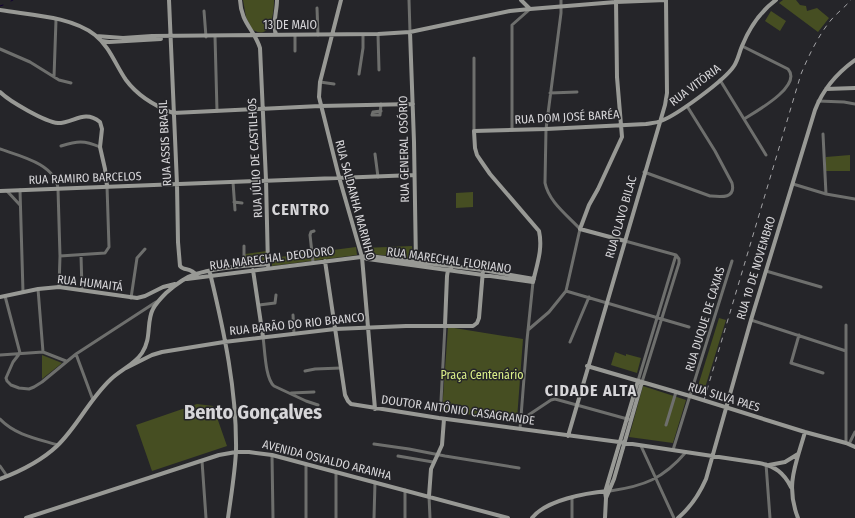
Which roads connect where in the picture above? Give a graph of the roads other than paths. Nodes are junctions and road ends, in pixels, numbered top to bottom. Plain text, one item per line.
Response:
1 (169, 0) edge
2 (240, 0) edge
3 (276, 0) edge
4 (341, 0) edge
5 (409, 0) edge
6 (521, 0) edge
7 (561, 0) edge
8 (666, 0) edge
9 (772, 0) edge
10 (776, 0) edge
11 (616, 1) edge
12 (561, 6) junction
13 (317, 8) dead end
14 (530, 9) junction
15 (0, 10) edge
16 (204, 11) dead end
17 (56, 20) junction
18 (410, 32) junction
19 (378, 34) junction
20 (254, 35) junction
21 (266, 35) junction
22 (276, 35) junction
23 (295, 35) junction
24 (318, 35) junction
25 (332, 35) junction
26 (363, 35) junction
27 (96, 36) junction
28 (206, 36) junction
29 (215, 36) junction
30 (170, 37) junction
31 (123, 38) junction
32 (104, 41) junction
33 (742, 46) junction
34 (260, 48) junction
35 (0, 49) edge
36 (295, 51) dead end
37 (474, 58) dead end
38 (855, 60) edge
39 (379, 70) dead end
40 (359, 74) dead end
41 (54, 78) junction
42 (720, 80) junction
43 (320, 82) junction
44 (71, 83) dead end
45 (334, 84) dead end
46 (855, 88) edge
47 (826, 89) junction
48 (0, 92) edge
49 (577, 92) dead end
50 (550, 93) junction
51 (818, 101) junction
52 (381, 104) junction
53 (413, 104) junction
54 (855, 104) edge
55 (320, 106) junction
56 (687, 106) junction
57 (262, 109) junction
58 (217, 111) junction
59 (381, 111) dead end
60 (173, 113) junction
61 (744, 119) junction
62 (661, 121) junction
63 (622, 125) junction
64 (546, 129) junction
65 (512, 130) junction
66 (474, 131) junction
67 (823, 134) dead end
68 (61, 146) dead end
69 (100, 147) junction
70 (0, 148) edge
71 (375, 154) dead end
72 (766, 155) dead end
73 (644, 172) junction
74 (414, 175) junction
75 (339, 177) junction
76 (378, 177) junction
77 (266, 180) junction
78 (233, 182) junction
79 (177, 184) junction
80 (793, 184) junction
81 (107, 186) junction
82 (58, 189) junction
83 (20, 190) junction
84 (0, 191) edge
85 (7, 191) junction
86 (826, 194) junction
87 (855, 199) edge
88 (234, 202) junction
89 (242, 202) dead end
90 (20, 205) junction
91 (235, 210) dead end
92 (580, 229) junction
93 (314, 231) dead end
94 (625, 241) junction
95 (244, 246) dead end
96 (145, 249) dead end
97 (81, 255) junction
98 (676, 255) junction
99 (60, 256) junction
100 (364, 256) junction
101 (325, 261) junction
102 (732, 261) dead end
103 (313, 262) junction
104 (416, 264) junction
105 (244, 266) junction
106 (268, 266) junction
107 (457, 267) junction
108 (210, 270) junction
109 (253, 270) junction
110 (448, 270) junction
111 (766, 271) junction
112 (483, 273) junction
113 (197, 276) junction
114 (211, 276) junction
115 (670, 276) junction
116 (674, 278) junction
117 (533, 281) junction
118 (176, 284) junction
119 (59, 287) junction
120 (822, 288) dead end
121 (38, 289) junction
122 (82, 290) junction
123 (0, 291) edge
124 (566, 291) junction
125 (23, 292) junction
126 (276, 295) dead end
127 (2, 297) edge
128 (589, 297) junction
129 (131, 298) junction
130 (158, 301) junction
131 (606, 303) junction
132 (259, 305) junction
133 (144, 310) junction
134 (293, 315) dead end
135 (150, 318) junction
136 (658, 318) junction
137 (662, 320) junction
138 (751, 320) junction
139 (846, 324) dead end
140 (445, 325) junction
141 (369, 327) junction
142 (689, 327) dead end
143 (335, 329) junction
144 (528, 330) junction
145 (294, 334) junction
146 (799, 335) junction
147 (263, 337) junction
148 (224, 342) junction
149 (570, 342) dead end
150 (146, 345) junction
151 (846, 351) junction
152 (43, 352) junction
153 (20, 354) junction
154 (76, 354) junction
155 (0, 355) edge
156 (152, 355) junction
157 (66, 361) junction
158 (587, 366) junction
159 (126, 368) junction
160 (341, 368) junction
161 (305, 371) dead end
162 (823, 373) dead end
163 (640, 382) junction
164 (314, 392) dead end
165 (676, 392) junction
166 (289, 393) junction
167 (690, 396) junction
168 (93, 400) junction
169 (441, 401) dead end
170 (318, 404) dead end
171 (577, 404) junction
172 (725, 407) junction
173 (375, 409) junction
174 (0, 419) edge
175 (444, 419) junction
176 (629, 419) junction
177 (521, 420) junction
178 (666, 425) dead end
179 (520, 429) junction
180 (805, 432) junction
181 (855, 432) edge
182 (568, 436) junction
183 (622, 443) junction
184 (374, 444) dead end
185 (848, 444) junction
186 (58, 445) junction
187 (641, 446) junction
188 (855, 447) edge
189 (673, 450) junction
190 (236, 452) junction
191 (686, 452) junction
192 (799, 454) junction
193 (272, 455) junction
194 (438, 455) junction
195 (398, 456) dead end
196 (712, 456) junction
197 (202, 461) junction
198 (433, 462) junction
199 (306, 464) junction
200 (768, 464) junction
201 (0, 466) edge
202 (519, 468) dead end
203 (336, 472) junction
204 (7, 476) junction
205 (655, 478) junction
206 (0, 479) edge
207 (375, 482) junction
208 (791, 488) junction
209 (405, 490) junction
210 (607, 491) junction
211 (429, 496) junction
212 (572, 497) junction
213 (490, 513) junction
214 (798, 517) edge
215 (26, 518) edge
216 (206, 518) edge
217 (228, 518) edge
218 (273, 518) edge
219 (306, 518) edge
220 (336, 518) edge
221 (374, 518) edge
222 (405, 518) edge
223 (430, 518) edge
224 (490, 518) edge
225 (508, 518) edge
226 (532, 518) edge
227 (572, 518) edge
228 (605, 518) edge
229 (674, 518) edge
230 (678, 518) edge
231 (770, 518) edge

1 - 30 main road, RUA ASSIS BRASIL
2 - 20 main road, RUA JÚLIO DE CASTILHOS
3 - 22 main road
4 - 25 main road, RUA SALDANHA MARINHO
5 - 18 street
6 - 14 main road
7 - 12 street
8 - 11 main road, 13 DE MAIO
8 - 62 main road, RUA OLAVO BILAC
9 - 10 main road
10 - 33 main road, RUA VITÓRIA
11 - 12 main road, 13 DE MAIO
11 - 63 main road
12 - 14 main road, 13 DE MAIO
12 - 50 street
13 - 24 street
14 - 18 main road, 13 DE MAIO
14 - 65 street
15 - 17 main road
16 - 28 street
17 - 27 main road
17 - 41 street
18 - 19 main road, 13 DE MAIO
18 - 53 main road, RUA GENERAL OSÓRIO
19 - 26 main road, 13 DE MAIO
19 - 39 street
20 - 21 main road, 13 DE MAIO
20 - 29 main road, 13 DE MAIO
20 - 34 main road, RUA JÚLIO DE CASTILHOS
21 - 22 main road, 13 DE MAIO
21 - 34 main road, RUA JÚLIO DE CASTILHOS
22 - 23 main road, 13 DE MAIO
23 - 24 main road, 13 DE MAIO
23 - 36 street
24 - 25 main road, 13 DE MAIO
25 - 26 main road, 13 DE MAIO
25 - 43 main road, RUA SALDANHA MARINHO
26 - 40 street
27 - 31 main road, 13 DE MAIO
27 - 32 main road
28 - 29 main road, 13 DE MAIO
28 - 30 main road, 13 DE MAIO
29 - 58 street
30 - 31 main road, 13 DE MAIO
30 - 32 main road, 13 DE MAIO
30 - 60 main road, RUA ASSIS BRASIL
31 - 32 main road
32 - 60 main road
33 - 42 main road, RUA VITÓRIA
33 - 61 street
34 - 57 main road, RUA JÚLIO DE CASTILHOS
35 - 41 street
37 - 66 street
38 - 47 main road, RUA 10 DE NOVEMBRO
41 - 44 street
42 - 56 main road, RUA VITÓRIA
42 - 61 street
43 - 45 street
43 - 55 main road, RUA SALDANHA MARINHO
46 - 47 main road
47 - 51 main road, RUA 10 DE NOVEMBRO
48 - 69 main road
49 - 50 street
50 - 64 street
51 - 54 street
51 - 80 main road, RUA 10 DE NOVEMBRO
52 - 53 main road
52 - 55 main road
52 - 59 street
53 - 74 main road, RUA GENERAL OSÓRIO
55 - 57 main road
55 - 75 main road, RUA SALDANHA MARINHO
56 - 62 main road, RUA VITÓRIA
56 - 73 street
57 - 58 main road
57 - 77 main road, RUA JÚLIO DE CASTILHOS
58 - 60 main road
60 - 79 main road, RUA ASSIS BRASIL
61 - 72 street
62 - 63 main road, RUA DOM JOSÉ BARÉA
62 - 73 main road, RUA OLAVO BILAC
63 - 64 main road, RUA DOM JOSÉ BARÉA
63 - 92 main road
64 - 65 main road, RUA DOM JOSÉ BARÉA
64 - 92 street
65 - 66 main road, RUA DOM JOSÉ BARÉA
66 - 117 main road
67 - 86 street
68 - 69 street
69 - 81 main road
70 - 82 street
71 - 76 street
73 - 94 main road, RUA OLAVO BILAC
74 - 76 main road, RUA RAMIRO BARCELOS
74 - 104 main road, RUA GENERAL OSÓRIO
75 - 76 main road, RUA RAMIRO BARCELOS
75 - 77 main road, RUA RAMIRO BARCELOS
75 - 100 main road, RUA SALDANHA MARINHO
77 - 78 main road, RUA RAMIRO BARCELOS
77 - 106 main road, RUA JÚLIO DE CASTILHOS
78 - 79 main road, RUA RAMIRO BARCELOS
78 - 88 street
79 - 81 main road, RUA RAMIRO BARCELOS
79 - 113 main road, RUA ASSIS BRASIL
80 - 86 street
80 - 111 main road, RUA 10 DE NOVEMBRO
81 - 82 main road, RUA RAMIRO BARCELOS
81 - 97 street
82 - 83 main road, RUA RAMIRO BARCELOS
82 - 99 street
83 - 85 main road, RUA RAMIRO BARCELOS
83 - 90 street
84 - 85 main road, RUA RAMIRO BARCELOS
85 - 90 street
86 - 87 street
88 - 89 street
88 - 91 street
90 - 125 street
92 - 94 main road
92 - 124 street
93 - 103 street
94 - 98 street
94 - 131 main road, RUA OLAVO BILAC
95 - 105 street
96 - 129 street
97 - 99 street
97 - 122 street
98 - 115 street
98 - 116 street
99 - 119 street
100 - 101 main road, RUA MARECHAL DEODORO
100 - 104 main road, RUA MARECHAL FLORIANO
100 - 141 main road, RUA SALDANHA MARINHO
101 - 103 main road, RUA MARECHAL DEODORO
101 - 143 main road
102 - 167 street, RUA DUQUE DE CAXIAS
103 - 106 main road, RUA MARECHAL DEODORO
104 - 107 main road, RUA MARECHAL FLORIANO
104 - 110 main road, RUA MARECHAL FLORIANO
105 - 106 main road, RUA MARECHAL DEODORO
105 - 108 main road, RUA MARECHAL DEODORO
106 - 109 main road, RUA MARECHAL DEODORO
107 - 110 main road
107 - 112 main road, RUA MARECHAL FLORIANO
108 - 113 main road, RUA MARECHAL DEODORO
108 - 114 main road
109 - 114 main road, RUA MARECHAL DEODORO
109 - 132 main road
110 - 112 main road, RUA MARECHAL FLORIANO
110 - 140 main road
111 - 120 street
111 - 138 main road, RUA 10 DE NOVEMBRO
112 - 117 main road, RUA MARECHAL FLORIANO
112 - 140 main road, RUA BARÃO DO RIO BRANCO
113 - 114 main road, RUA MARECHAL DEODORO
113 - 118 main road, RUA MARECHAL DEODORO
114 - 148 main road
115 - 116 street
115 - 136 street
116 - 137 street
117 - 144 street
118 - 129 main road, RUA HUMAITÁ
118 - 130 main road, RUA MARECHAL DEODORO
119 - 121 main road, RUA HUMAITÁ
119 - 122 main road, RUA HUMAITÁ
121 - 125 main road, RUA HUMAITÁ
121 - 152 street
122 - 129 main road, RUA HUMAITÁ
123 - 127 street
124 - 128 street
124 - 144 street
125 - 127 main road, RUA HUMAITÁ
126 - 132 street
127 - 153 street
128 - 131 street
128 - 149 street
130 - 133 street
130 - 135 main road
131 - 136 street
131 - 158 main road, RUA OLAVO BILAC
132 - 147 main road
133 - 135 street
133 - 154 street
134 - 145 street
135 - 150 main road
136 - 137 street
136 - 163 street
137 - 142 street
137 - 163 street
138 - 146 street
138 - 172 main road, RUA 10 DE NOVEMBRO
139 - 151 street
140 - 141 main road, RUA BARÃO DO RIO BRANCO
140 - 169 street
141 - 143 main road, RUA BARÃO DO RIO BRANCO
141 - 173 main road, RUA SALDANHA MARINHO
143 - 145 main road, RUA BARÃO DO RIO BRANCO
143 - 160 main road
144 - 177 street
145 - 147 main road, RUA BARÃO DO RIO BRANCO
146 - 151 street
146 - 162 street
147 - 148 main road, RUA BARÃO DO RIO BRANCO
147 - 166 street
148 - 156 main road, RUA BARÃO DO RIO BRANCO
148 - 190 main road
150 - 156 main road
150 - 159 main road
151 - 185 street
152 - 153 street
152 - 157 street
153 - 155 street
153 - 157 street
154 - 157 street
154 - 168 street
156 - 159 main road, RUA BARÃO DO RIO BRANCO
158 - 163 main road, RUA SILVA PAES
158 - 171 main road, RUA OLAVO BILAC
159 - 168 main road
160 - 161 street
160 - 173 main road, DOUTOR ANTÔNIO CASAGRANDE
163 - 165 main road, RUA SILVA PAES
163 - 176 main road
164 - 166 street
165 - 167 main road, RUA SILVA PAES
165 - 178 street
166 - 170 street
167 - 172 main road, RUA SILVA PAES
167 - 189 street, RUA DUQUE DE CAXIAS
168 - 186 main road
171 - 176 street
171 - 177 street
171 - 182 main road, RUA OLAVO BILAC
172 - 180 main road, RUA SILVA PAES
172 - 196 main road, RUA 10 DE NOVEMBRO
173 - 175 main road, DOUTOR ANTÔNIO CASAGRANDE
174 - 186 street
175 - 179 main road, DOUTOR ANTÔNIO CASAGRANDE
175 - 194 main road
176 - 183 main road
177 - 179 street
179 - 182 main road, DOUTOR ANTÔNIO CASAGRANDE
180 - 185 main road, RUA SILVA PAES
180 - 192 main road
181 - 185 street
182 - 183 main road, DOUTOR ANTÔNIO CASAGRANDE
183 - 187 main road, DOUTOR ANTÔNIO CASAGRANDE
183 - 210 main road
184 - 194 street
185 - 188 main road, RUA SILVA PAES
186 - 204 main road
187 - 189 main road, DOUTOR ANTÔNIO CASAGRANDE
187 - 205 street
189 - 191 main road, DOUTOR ANTÔNIO CASAGRANDE
190 - 193 main road, AVENIDA OSVALDO ARANHA
190 - 197 main road, AVENIDA OSVALDO ARANHA
190 - 217 main road
191 - 196 main road, DOUTOR ANTÔNIO CASAGRANDE
191 - 205 street
192 - 200 main road
192 - 208 main road
193 - 199 main road, AVENIDA OSVALDO ARANHA
193 - 218 street
194 - 198 main road
194 - 202 street
195 - 198 street
196 - 200 main road, DOUTOR ANTÔNIO CASAGRANDE
196 - 230 main road
197 - 215 main road, AVENIDA OSVALDO ARANHA
197 - 216 street
198 - 211 main road
199 - 203 main road, AVENIDA OSVALDO ARANHA
199 - 219 street
200 - 208 main road
200 - 231 street
201 - 204 street
203 - 207 main road, AVENIDA OSVALDO ARANHA
203 - 220 street
204 - 206 main road
205 - 210 street
205 - 229 street
207 - 209 main road, AVENIDA OSVALDO ARANHA
207 - 221 street
208 - 214 main road
209 - 211 main road, AVENIDA OSVALDO ARANHA
209 - 222 street
210 - 212 main road
210 - 228 main road
211 - 213 main road, AVENIDA OSVALDO ARANHA
211 - 223 street
212 - 226 main road
212 - 227 street
213 - 224 street
213 - 225 main road, AVENIDA OSVALDO ARANHA

